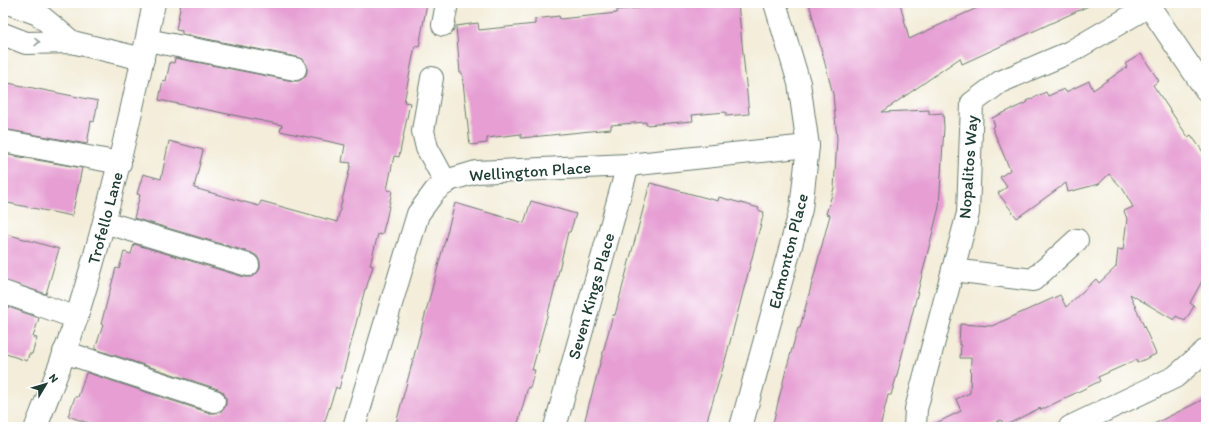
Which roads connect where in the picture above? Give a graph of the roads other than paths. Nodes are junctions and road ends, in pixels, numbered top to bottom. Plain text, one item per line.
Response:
1 (8, 3) edge
2 (154, 3) edge
3 (447, 3) edge
4 (775, 3) edge
5 (1148, 4) edge
6 (443, 26) dead end
7 (3, 34) edge
8 (72, 42) junction
9 (145, 50) junction
10 (296, 69) dead end
11 (432, 78) dead end
12 (1206, 90) edge
13 (3, 141) edge
14 (808, 146) junction
15 (120, 163) junction
16 (628, 165) junction
17 (446, 183) junction
18 (104, 222) junction
19 (1077, 240) dead end
20 (248, 265) dead end
21 (953, 270) junction
22 (3, 292) edge
23 (77, 318) junction
24 (1206, 350) edge
25 (64, 352) junction
26 (214, 402) dead end
27 (36, 427) edge
28 (354, 427) edge
29 (555, 427) edge
30 (741, 427) edge
31 (915, 427) edge
32 (1070, 427) edge

1 - 8 street
2 - 9 street, Trofello Lane
3 - 6 street
4 - 14 street, Edmonton Place
5 - 12 street
5 - 21 street, Nopalitos Way
7 -> 8 street
8 - 9 street
9 - 10 street
9 - 15 street, Trofello Lane
11 - 17 street
13 - 15 street
14 - 16 street, Wellington Place
14 - 30 street, Edmonton Place
15 - 18 street, Trofello Lane
16 - 17 street, Wellington Place
16 - 29 street, Seven Kings Place
17 - 28 street, Wellington Place
18 - 20 street
18 - 23 street, Trofello Lane
19 - 21 street
21 - 31 street, Nopalitos Way
22 - 23 street
23 - 25 street, Trofello Lane
24 - 32 street
25 - 26 street
25 - 27 street, Trofello Lane

